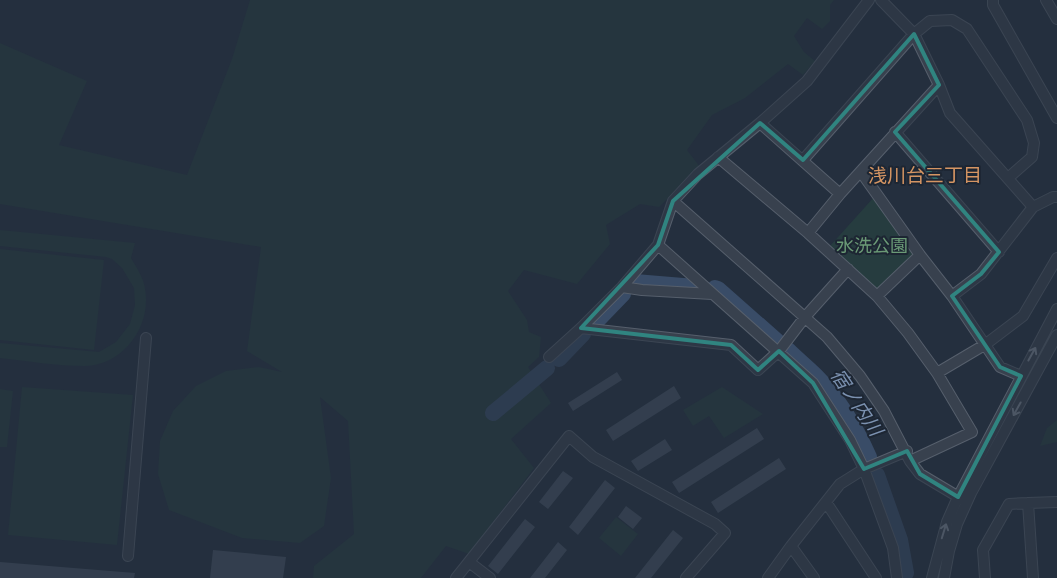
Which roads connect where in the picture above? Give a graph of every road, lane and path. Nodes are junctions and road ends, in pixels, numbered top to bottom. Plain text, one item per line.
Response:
1 (869, 0) edge
2 (882, 0) edge
3 (993, 0) edge
4 (1046, 0) edge
5 (1057, 19) edge
6 (914, 34) junction
7 (939, 85) junction
8 (1057, 118) edge
9 (760, 123) junction
10 (895, 132) junction
11 (718, 157) junction
12 (803, 160) junction
13 (861, 172) junction
14 (1008, 178) junction
15 (840, 194) junction
16 (1057, 197) edge
17 (673, 201) junction
18 (1033, 207) junction
19 (808, 233) junction
20 (658, 246) junction
21 (999, 252) junction
22 (920, 256) junction
23 (1057, 258) edge
24 (848, 269) junction
25 (622, 287) junction
26 (712, 294) junction
27 (877, 296) junction
28 (952, 296) junction
29 (1057, 309) edge
30 (805, 317) junction
31 (581, 328) junction
32 (1057, 336) edge
33 (146, 338) dead end
34 (986, 344) junction
35 (779, 351) junction
36 (549, 357) dead end
37 (937, 373) junction
38 (1021, 376) junction
39 (909, 456) junction
40 (864, 469) junction
41 (958, 497) junction
42 (826, 502) junction
43 (967, 502) junction
44 (1057, 502) edge
45 (1028, 503) junction
46 (791, 546) junction
47 (128, 556) dead end
48 (469, 562) junction
49 (456, 578) edge
50 (490, 578) edge
51 (686, 578) edge
52 (768, 578) edge
53 (814, 578) edge
54 (876, 578) edge
55 (898, 578) edge
56 (932, 578) edge
57 (944, 578) edge
58 (985, 578) edge
59 (1033, 578) edge

1 - 9 street
2 - 6 street
3 - 8 street
4 - 5 street
6 - 7 street
6 - 12 street
6 - 14 street
7 - 10 street
7 - 14 street
9 - 11 street
9 - 12 street
10 - 13 street
10 - 21 street
11 - 17 street
11 - 19 street
12 - 15 street
13 - 15 street
13 - 22 street
14 - 18 street
15 - 19 street
16 - 18 street
17 - 20 street
17 - 30 street
18 - 21 street
19 - 24 street
20 - 25 street
20 - 26 street
21 - 28 street
22 - 27 street
22 - 28 street
23 - 34 street
24 - 27 street
24 - 30 street
25 - 26 street
25 - 31 street
26 - 35 street
27 - 37 street
28 - 34 street
38 -> 29 street
30 - 35 street
30 - 39 street
31 - 35 street
31 - 36 street
32 -> 43 street
33 - 47 street
34 - 37 street
34 - 38 street
35 - 40 street
37 - 39 street
38 - 41 street
39 - 40 street
39 - 41 street
40 - 42 street
40 - 55 street
41 - 43 street
56 -> 41 street
42 - 46 street
42 - 54 street
43 - 57 street
44 - 45 street
45 - 58 street
45 - 59 street
46 - 52 street
46 - 53 street
48 - 49 street
48 - 50 street
48 - 51 street

